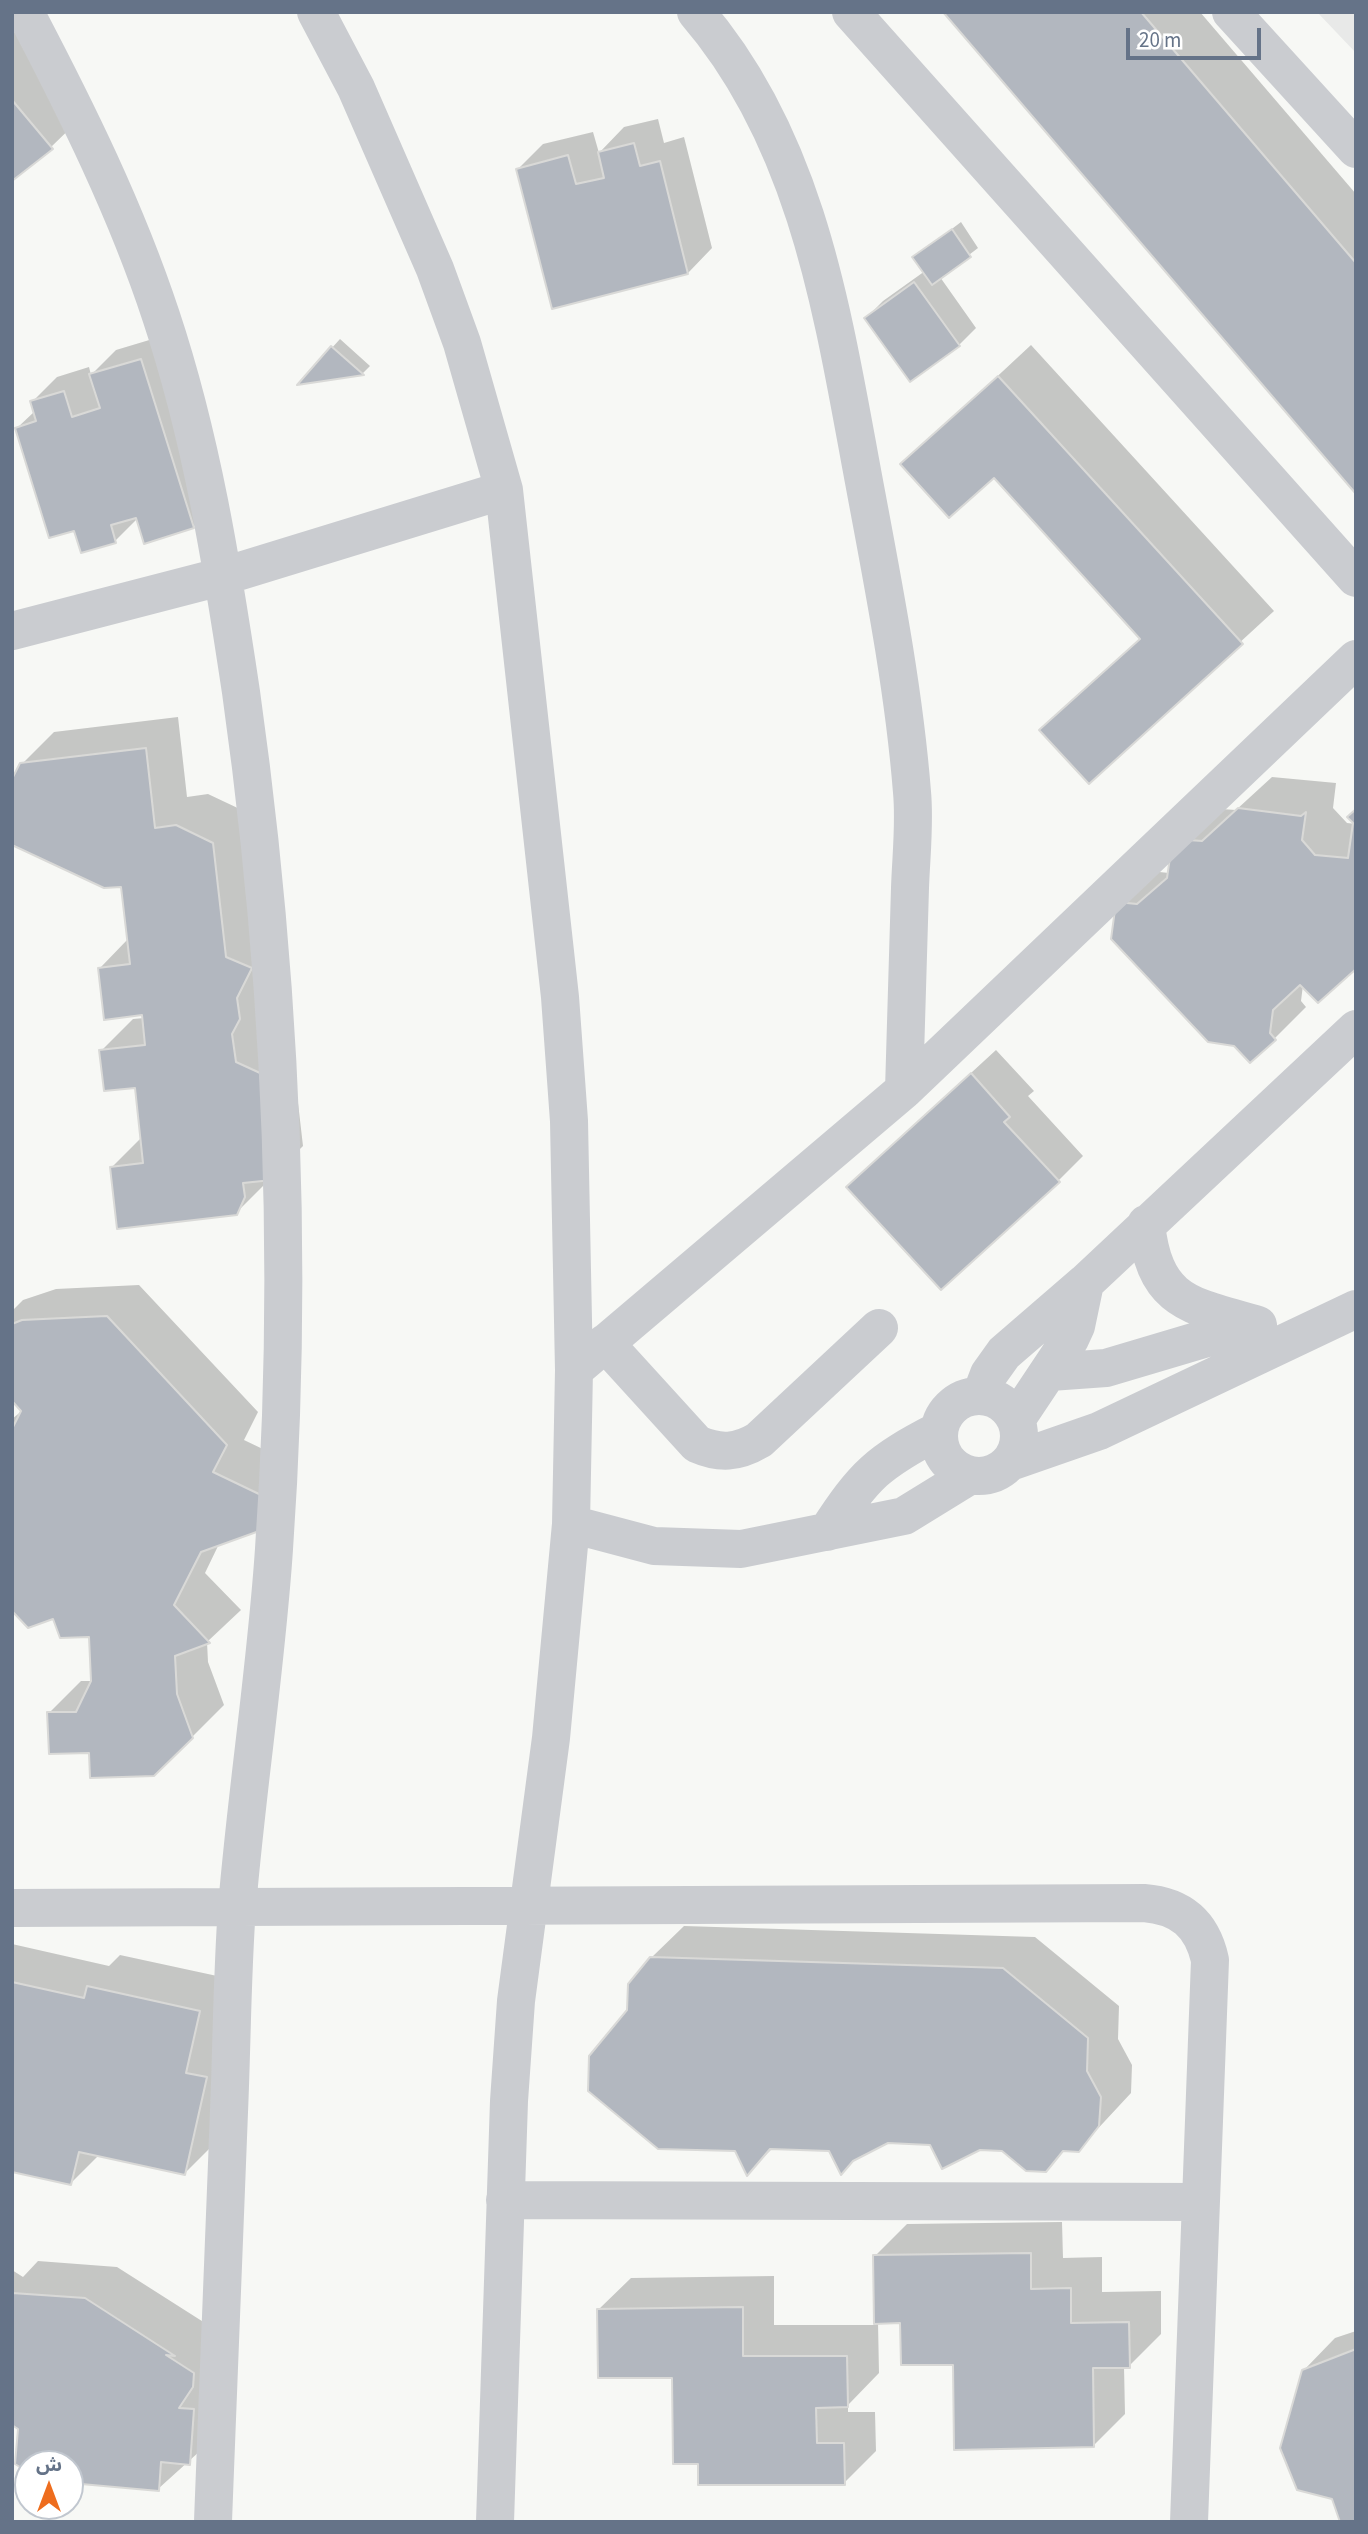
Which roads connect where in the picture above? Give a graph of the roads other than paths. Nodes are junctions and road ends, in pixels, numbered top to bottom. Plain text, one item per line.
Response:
1 (25, 12) edge
2 (316, 12) edge
3 (696, 12) edge
4 (851, 12) edge
5 (1231, 12) edge
6 (1356, 149) edge
7 (504, 490) junction
8 (224, 576) junction
9 (1356, 578) edge
10 (12, 631) edge
11 (1356, 659) edge
12 (1356, 1029) edge
13 (904, 1090) junction
14 (1146, 1224) junction
15 (1085, 1283) junction
16 (1356, 1309) edge
17 (1254, 1324) junction
18 (879, 1328) dead end
19 (1297, 1336) junction
20 (605, 1343) junction
21 (574, 1370) junction
22 (1050, 1372) junction
23 (981, 1395) junction
24 (1016, 1420) junction
25 (938, 1431) junction
26 (1010, 1462) junction
27 (970, 1476) junction
28 (571, 1524) junction
29 (827, 1532) junction
30 (530, 1906) junction
31 (237, 1907) junction
32 (12, 1908) edge
33 (505, 2200) junction
34 (1201, 2202) junction
35 (213, 2522) edge
36 (495, 2522) edge
37 (1189, 2522) edge

1 - 8 street
2 - 7 street
3 - 13 street
4 - 9 street
5 - 6 street
7 - 8 street
7 - 21 street
8 - 10 street
8 - 31 street
11 - 13 street
12 - 14 street
13 - 20 street
14 - 15 street
14 - 17 street
15 - 22 street
15 - 23 street
16 - 19 street
17 - 19 street
17 - 22 street
18 - 20 street
19 - 26 street
20 - 21 street
21 - 28 street
22 - 24 street
23 - 24 street
23 - 25 street
24 - 26 street
25 - 27 street
25 - 29 street
26 - 27 street
27 - 29 street
28 - 29 street
28 - 30 street
30 - 31 street
30 - 33 street
30 - 34 street
31 - 32 street
31 - 35 street
33 - 34 street
33 - 36 street
34 - 37 street

